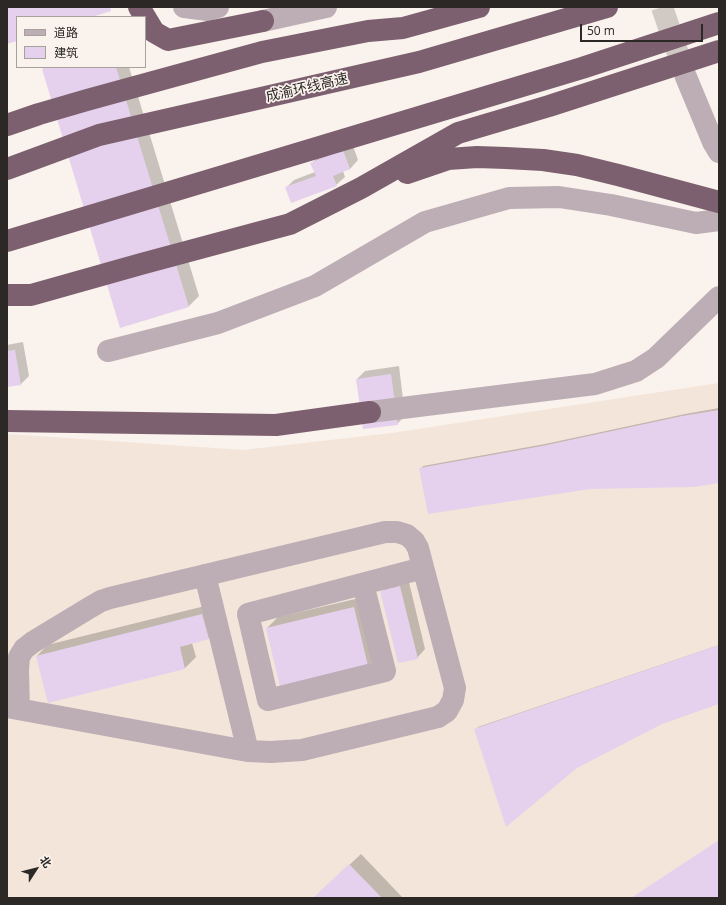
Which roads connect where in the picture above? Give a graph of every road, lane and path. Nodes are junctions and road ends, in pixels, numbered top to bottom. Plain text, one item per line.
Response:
1 (139, 7) edge
2 (184, 7) edge
3 (218, 7) edge
4 (326, 7) edge
5 (480, 7) edge
6 (607, 7) edge
7 (144, 16) edge
8 (146, 19) edge
9 (263, 21) joint
10 (719, 23) edge
11 (719, 51) edge
12 (686, 77) tunnel mouth
13 (7, 125) edge
14 (719, 152) edge
15 (7, 169) edge
16 (361, 188) junction
17 (719, 202) edge
18 (719, 220) edge
19 (7, 241) edge
20 (7, 295) edge
21 (719, 296) edge
22 (108, 351) dead end
23 (370, 412) joint
24 (7, 420) edge
25 (424, 568) junction
26 (205, 575) junction
27 (363, 584) junction
28 (13, 708) edge
29 (248, 751) junction

1 - 7 highway
2 - 3 street
4 - 9 street
5 - 13 highway
6 - 15 highway, 成渝环线高速
8 - 9 highway
10 - 19 highway
11 - 16 highway
12 - 14 street
16 - 17 highway
16 - 20 highway
18 - 22 street
21 - 23 street
23 - 24 highway
25 - 26 street
25 - 27 street
25 - 29 street
26 - 28 street
26 - 29 street
27 - 27 street
28 - 29 street

